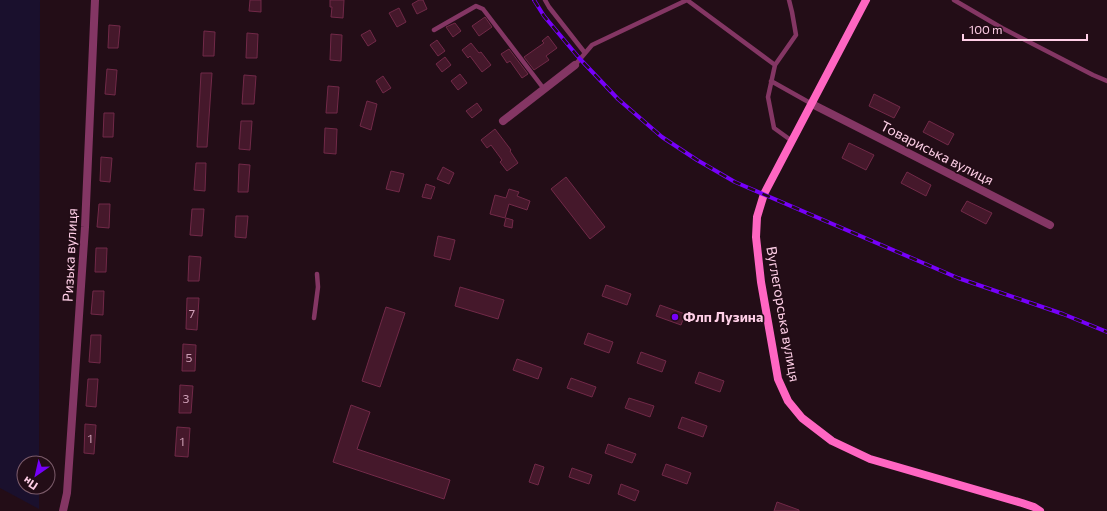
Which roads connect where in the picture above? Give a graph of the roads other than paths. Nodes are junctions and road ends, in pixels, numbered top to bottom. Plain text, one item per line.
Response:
1 (95, 0) edge
2 (545, 0) edge
3 (789, 0) edge
4 (866, 0) edge
5 (954, 0) edge
6 (434, 30) dead end
7 (586, 53) junction
8 (575, 65) joint
9 (775, 65) junction
10 (771, 81) junction
11 (1107, 81) edge
12 (544, 89) junction
13 (812, 104) junction
14 (503, 121) dead end
15 (792, 142) junction
16 (1050, 225) dead end
17 (317, 274) dead end
18 (314, 318) dead end
19 (63, 511) edge
20 (1040, 511) edge

1 - 19 street, Ризька вулиця
2 - 7 lane
3 - 9 lane
4 - 13 main road, Вуглегорська вулиця
5 - 11 lane
6 - 12 lane
7 - 8 lane
7 - 9 lane
8 - 12 street
9 - 10 lane
10 - 13 lane
10 - 15 lane
12 - 14 street
13 - 15 main road, Вуглегорська вулиця
13 - 16 street, Товариська вулиця
15 - 20 main road, Вуглегорська вулиця
17 - 18 lane

